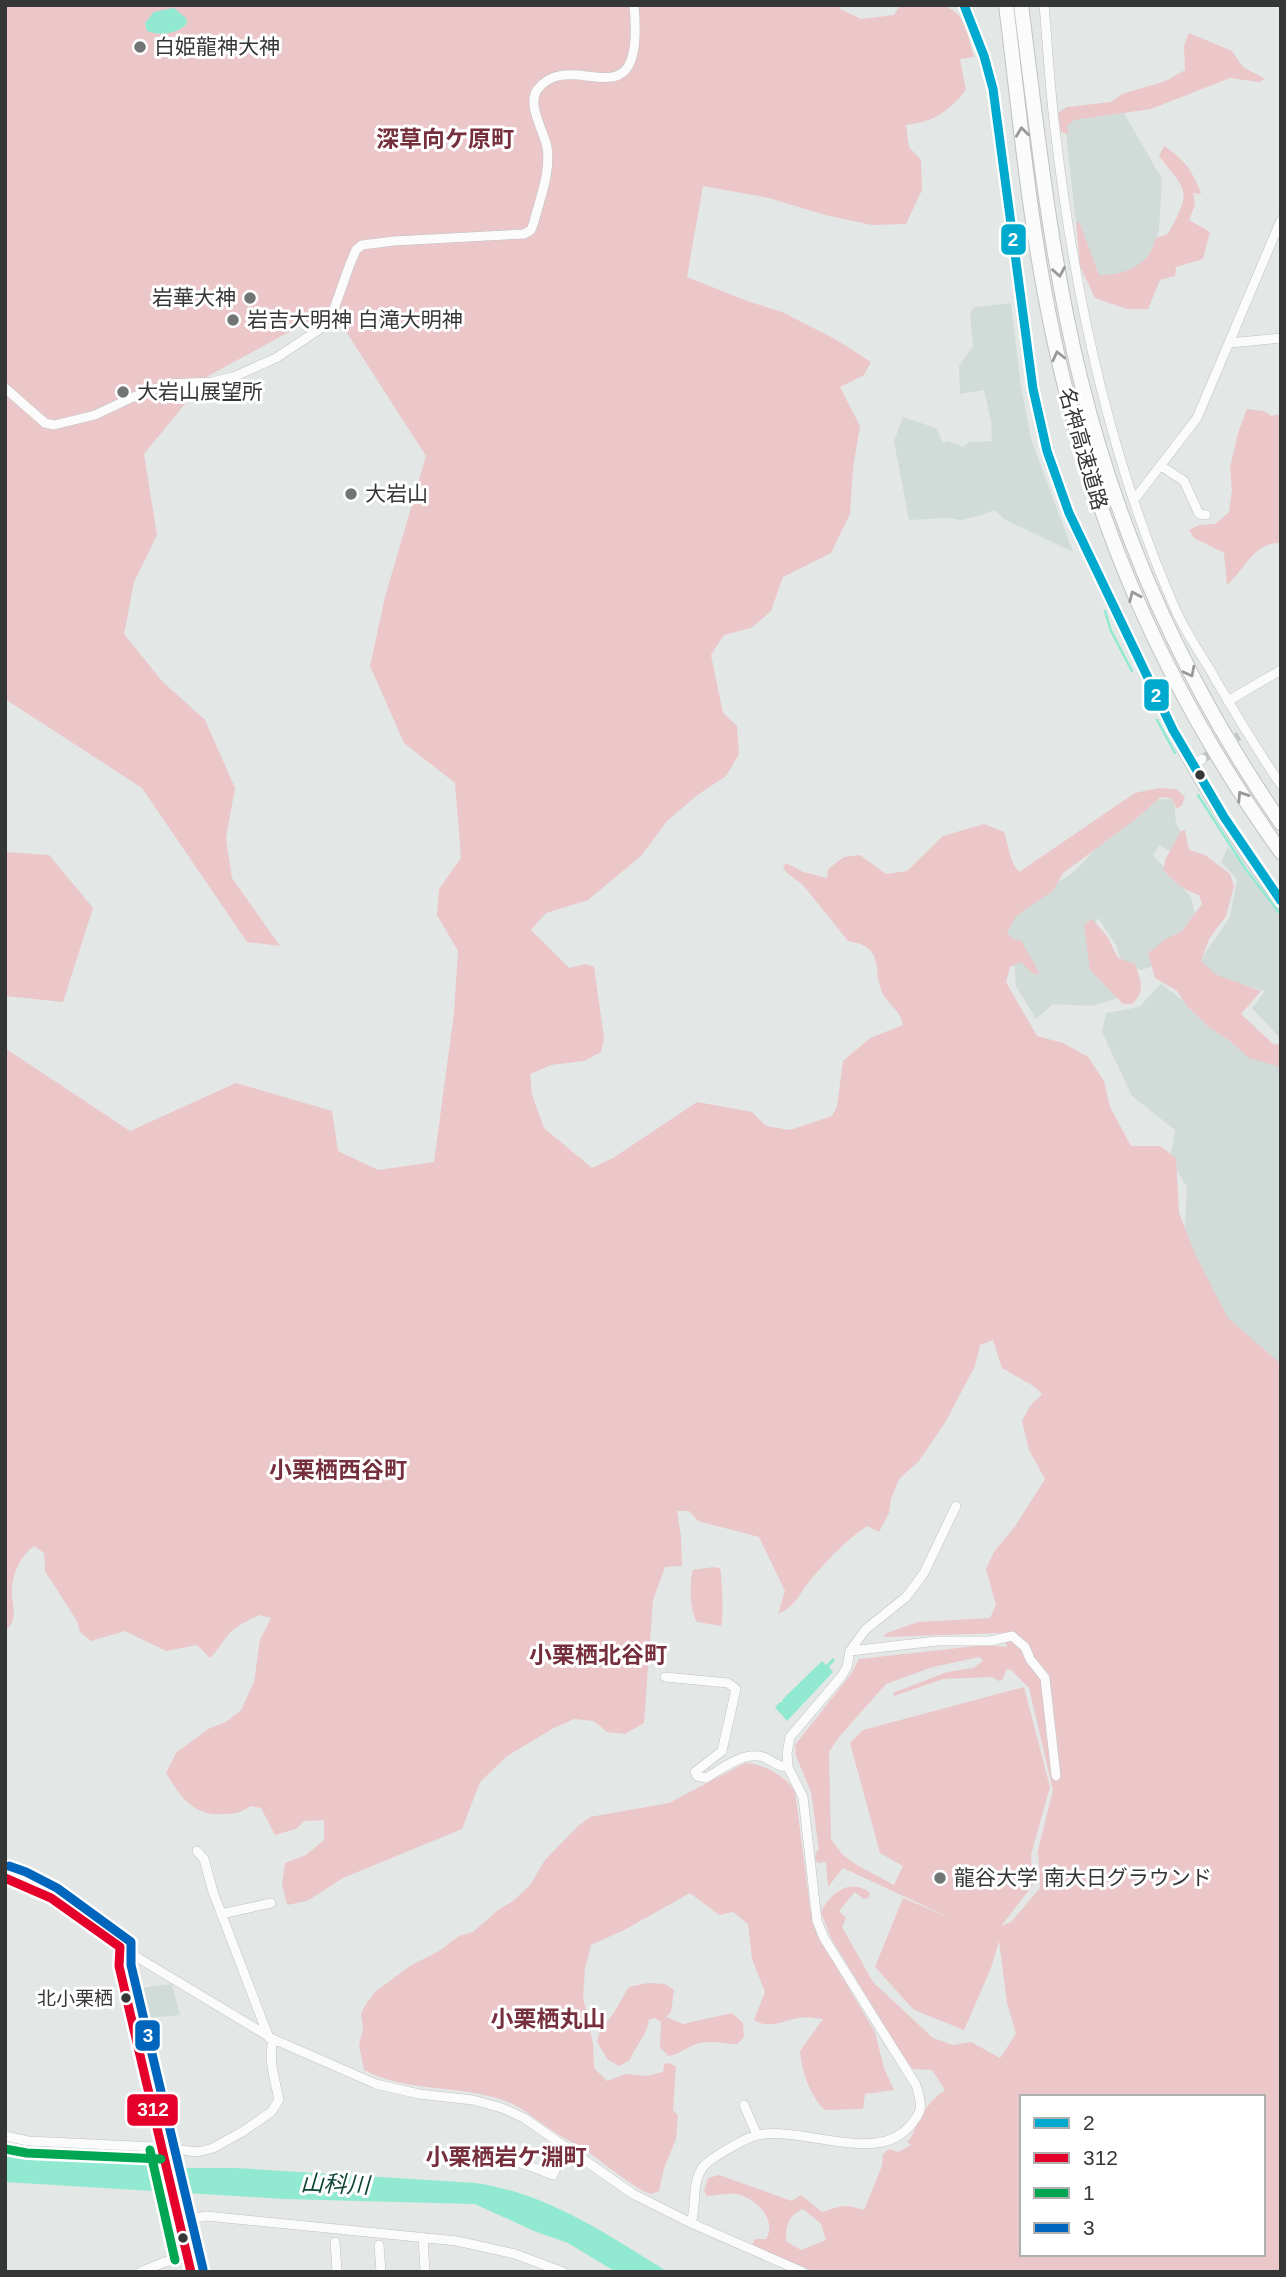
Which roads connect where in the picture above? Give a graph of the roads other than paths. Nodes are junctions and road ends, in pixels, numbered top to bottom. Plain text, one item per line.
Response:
1 (634, 5) edge
2 (964, 5) edge
3 (1006, 5) edge
4 (1021, 5) edge
5 (1044, 5) edge
6 (1281, 220) edge
7 (1281, 338) edge
8 (1230, 343) junction
9 (5, 388) edge
10 (1161, 466) junction
11 (1134, 500) junction
12 (1206, 515) dead end
13 (1281, 670) edge
14 (1227, 701) junction
15 (1281, 785) edge
16 (1281, 823) edge
17 (1281, 852) edge
18 (1281, 901) edge
19 (956, 1507) dead end
20 (850, 1651) junction
21 (665, 1678) dead end
22 (789, 1767) junction
23 (1056, 1776) dead end
24 (197, 1851) dead end
25 (5, 1878) edge
26 (271, 1903) dead end
27 (221, 1914) junction
28 (120, 1947) junction
29 (271, 2039) junction
30 (744, 2105) dead end
31 (757, 2135) junction
32 (5, 2136) edge
33 (565, 2147) junction
34 (162, 2150) junction
35 (456, 2150) dead end
36 (179, 2221) junction
37 (691, 2223) junction
38 (423, 2237) junction
39 (335, 2242) dead end
40 (379, 2245) dead end
41 (187, 2257) junction
42 (140, 2272) edge
43 (191, 2272) edge
44 (337, 2272) edge
45 (380, 2272) edge
46 (425, 2272) edge
47 (563, 2272) edge
48 (803, 2272) edge

1 - 9 street
2 - 18 main road
17 -> 3 highway, 名神高速道路
4 -> 16 highway, 名神高速道路
5 - 11 street
6 - 8 street
7 - 8 street
8 - 10 street
10 - 11 street
10 - 12 street
11 - 14 street
13 - 14 street
14 - 15 street
19 - 20 street
20 - 22 street
20 - 23 street
21 - 22 street
22 - 31 street
24 - 27 street
25 - 28 street
26 - 27 street
27 - 29 street
28 - 29 street
28 - 34 street
29 - 33 street
29 - 34 street
30 - 31 street
31 - 37 street
32 - 34 street
33 - 35 street
33 - 37 street
34 - 36 street
36 - 38 street
36 - 41 street
37 - 48 street
38 - 46 street
38 - 47 street
39 - 44 street
40 - 45 street
41 - 42 street
41 - 43 street

